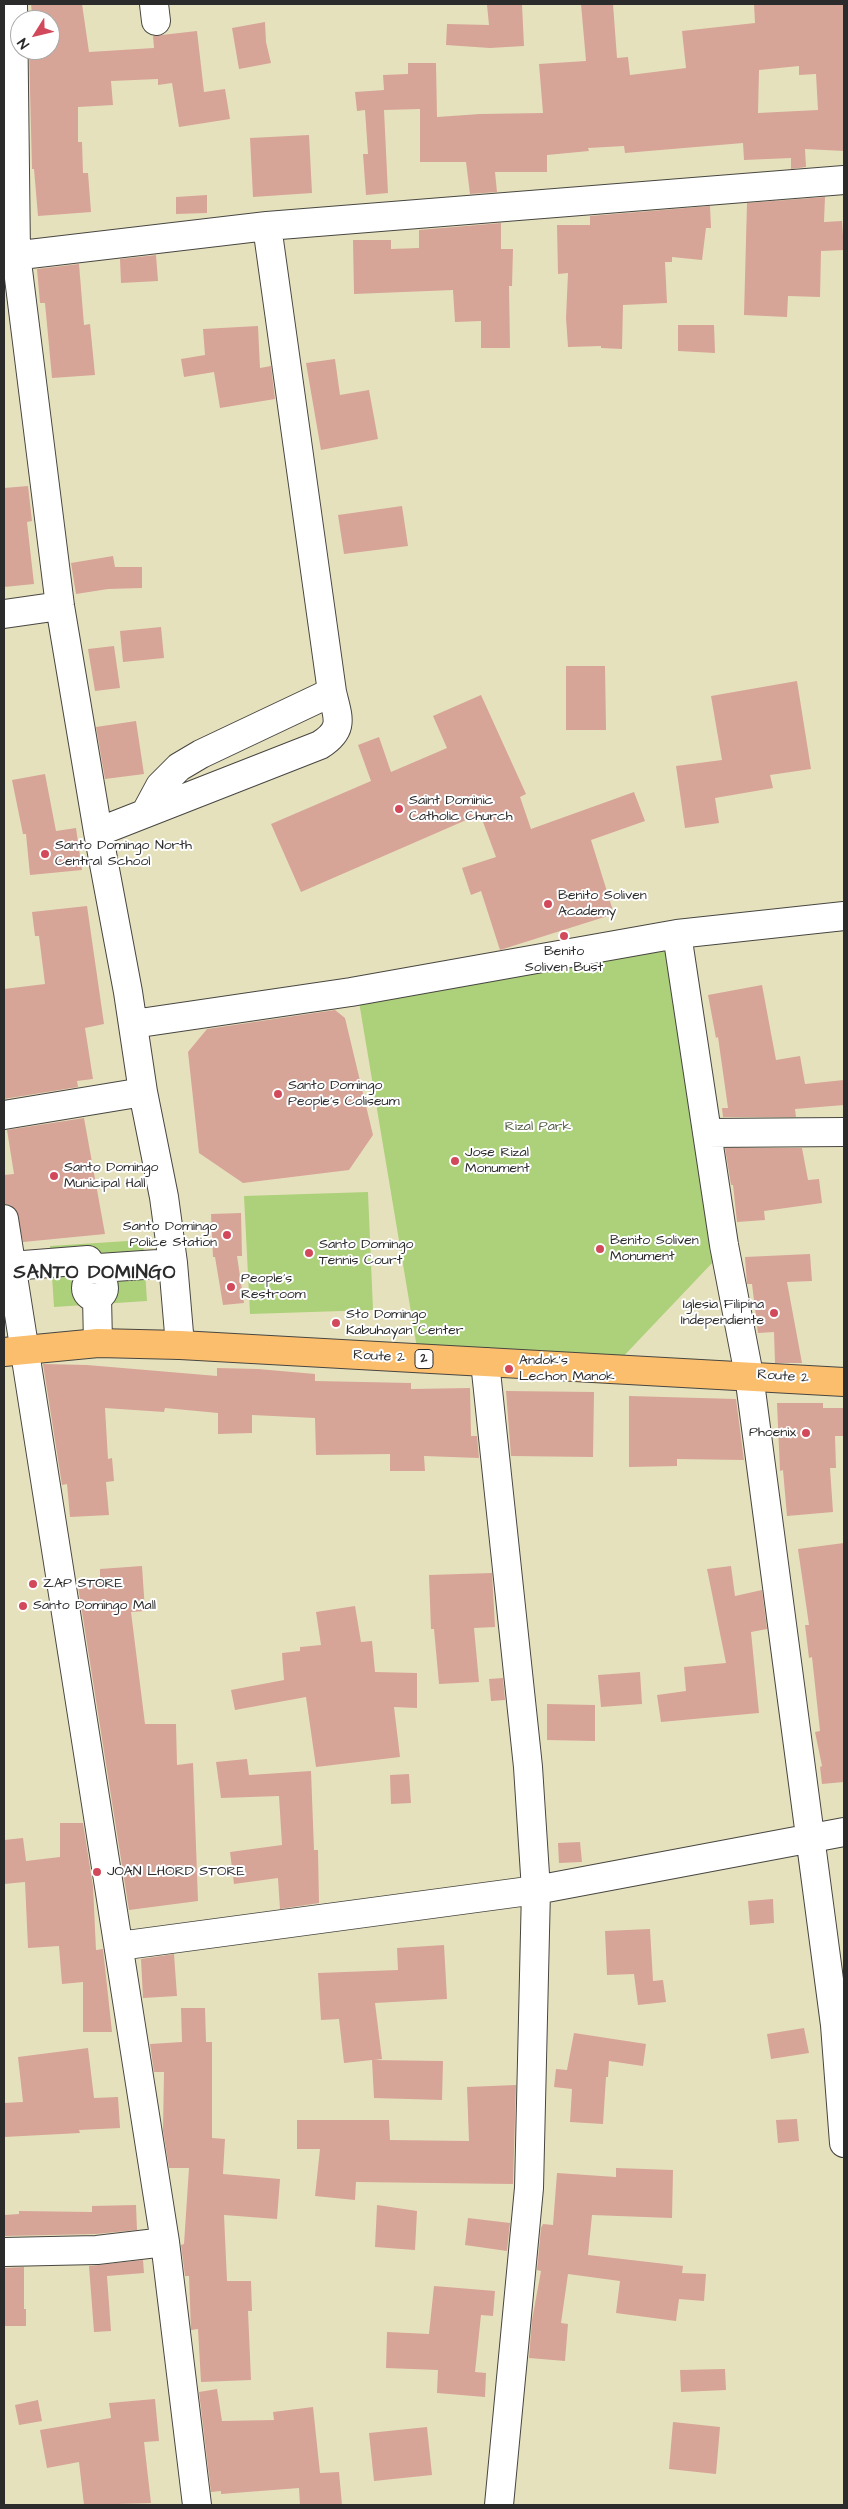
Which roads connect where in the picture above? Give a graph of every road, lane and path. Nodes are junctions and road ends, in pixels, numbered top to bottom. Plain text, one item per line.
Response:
1 (13, 4) edge
2 (844, 180) edge
3 (267, 226) junction
4 (10, 256) edge
5 (60, 606) junction
6 (4, 614) edge
7 (332, 692) junction
8 (146, 812) junction
9 (98, 832) junction
10 (844, 916) edge
11 (677, 934) junction
12 (133, 1024) junction
13 (142, 1092) junction
14 (4, 1115) edge
15 (844, 1132) edge
16 (707, 1133) junction
17 (4, 1219) edge
18 (172, 1258) junction
19 (11, 1270) junction
20 (94, 1272) junction
21 (98, 1343) junction
22 (180, 1345) junction
23 (14, 1351) edge
24 (485, 1362) junction
25 (749, 1375) junction
26 (844, 1382) edge
27 (844, 1832) edge
28 (810, 1837) junction
29 (536, 1890) junction
30 (118, 1946) junction
31 (844, 2143) edge
32 (165, 2242) junction
33 (4, 2252) edge
34 (198, 2505) edge
35 (499, 2505) edge

1 - 4 street
2 - 3 street
3 - 4 street
3 - 7 street
4 - 5 street
5 - 6 street
5 - 9 street
7 - 8 street
7 - 8 street
8 - 9 street
9 - 12 street
10 - 11 street
11 - 12 street
11 - 16 street
12 - 13 street
13 - 14 street
13 - 18 street
15 - 16 street
16 - 25 street
17 - 19 street
18 - 20 street
18 - 22 street
19 - 20 street
19 - 23 street
20 - 21 street
21 - 22 highway, Route 2 / 2
21 - 23 highway, Route 2 / 2
22 - 24 highway, Route 2 / 2
23 - 30 street
24 - 25 highway, Route 2 / 2
24 - 29 street
25 - 26 highway, Route 2 / 2
25 - 28 street
27 - 28 street
28 - 29 street
28 - 31 street
29 - 30 street
29 - 35 street
30 - 32 street
32 - 33 street
32 - 34 street

